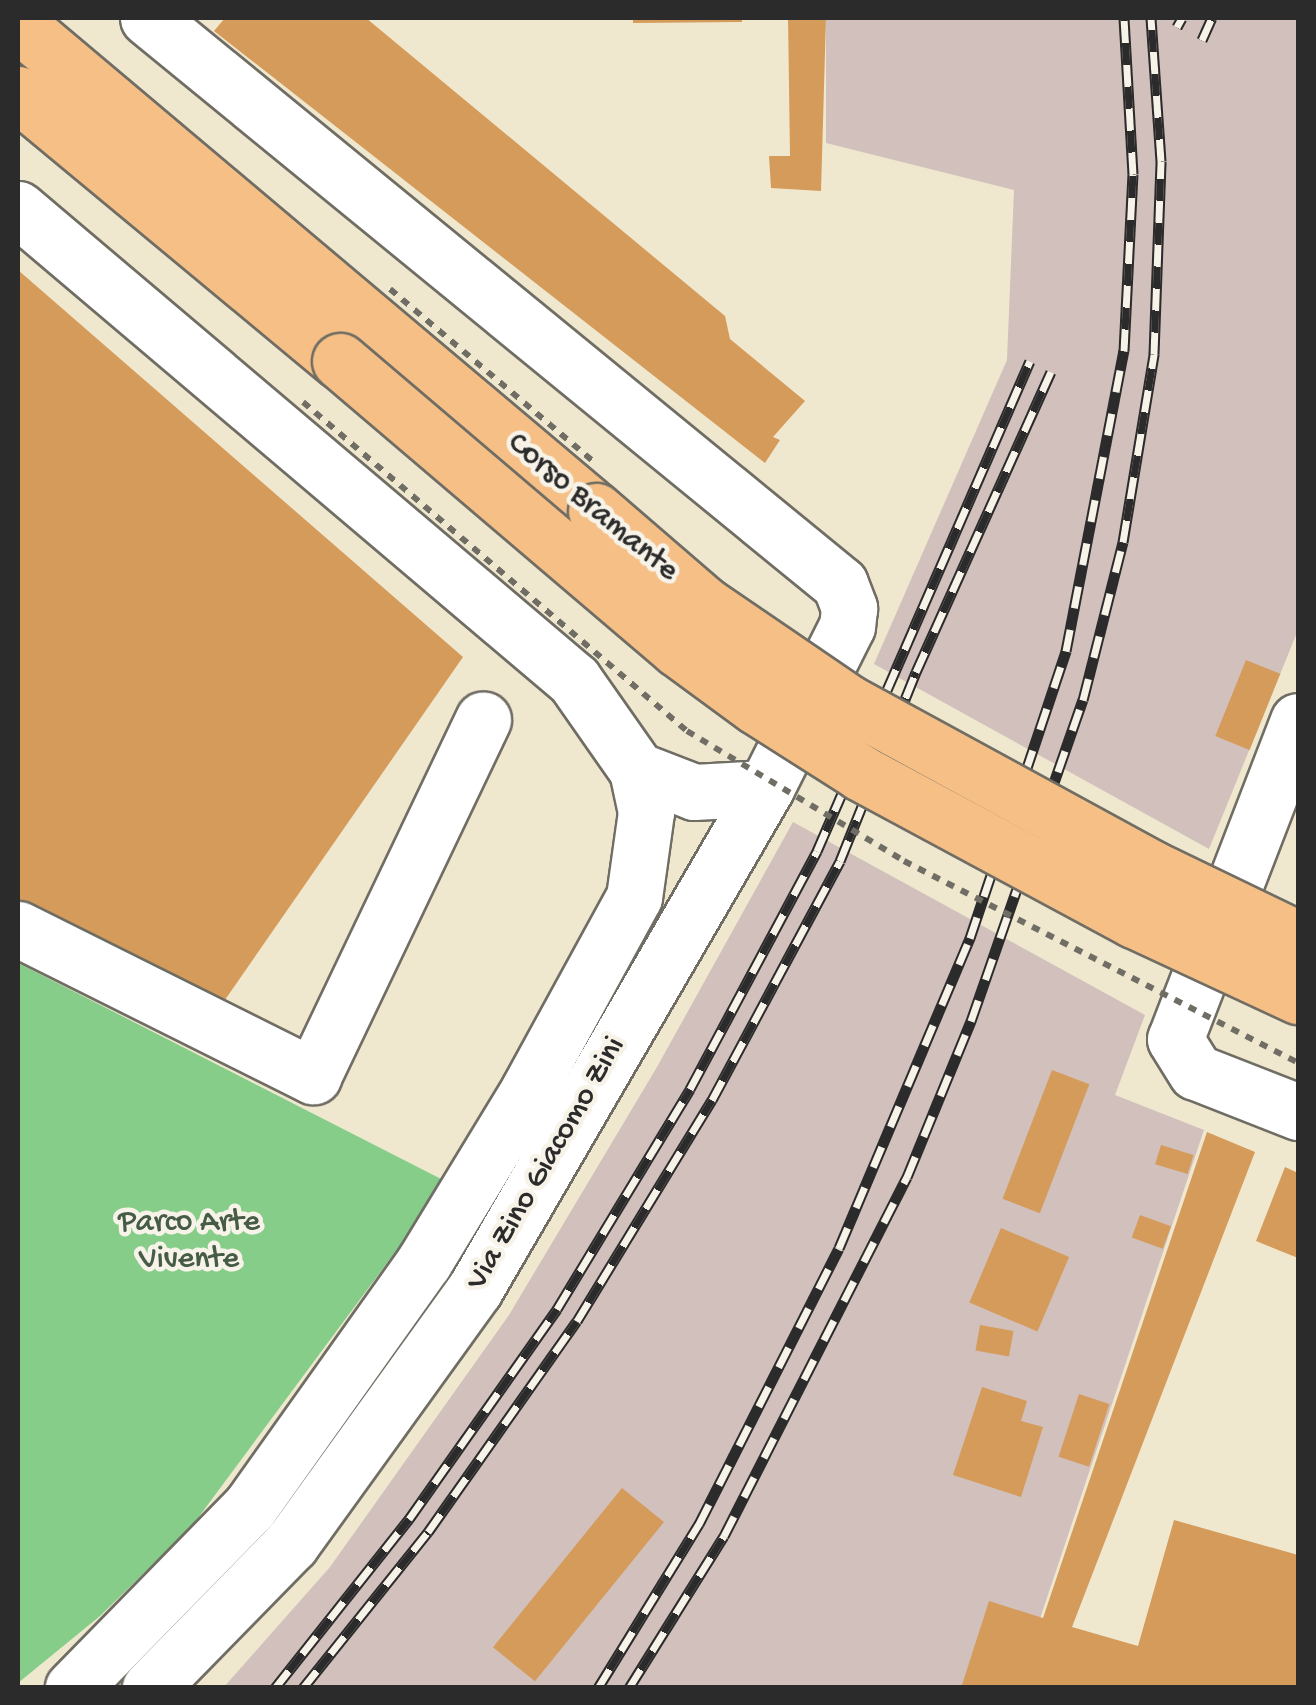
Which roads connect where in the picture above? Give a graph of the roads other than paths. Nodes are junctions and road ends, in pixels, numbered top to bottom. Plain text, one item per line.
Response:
1 (148, 18) edge
2 (18, 24) edge
3 (18, 94) edge
4 (18, 210) edge
5 (483, 720) dead end
6 (1298, 721) edge
7 (637, 770) junction
8 (766, 788) junction
9 (1277, 836) edge
10 (18, 929) edge
11 (1298, 940) edge
12 (1298, 996) edge
13 (1298, 1112) edge
14 (73, 1688) edge
15 (150, 1688) edge

1 - 8 street, Via Zino Giacomo Zini
2 - 11 main road, Corso Bramante, bridge
3 - 12 main road, Corso Bramante, bridge
4 - 7 street
5 - 10 street
6 - 9 street
7 - 8 street
7 - 14 street, Via Zino Giacomo Zini
8 - 15 street, Via Zino Giacomo Zini
9 - 13 street

